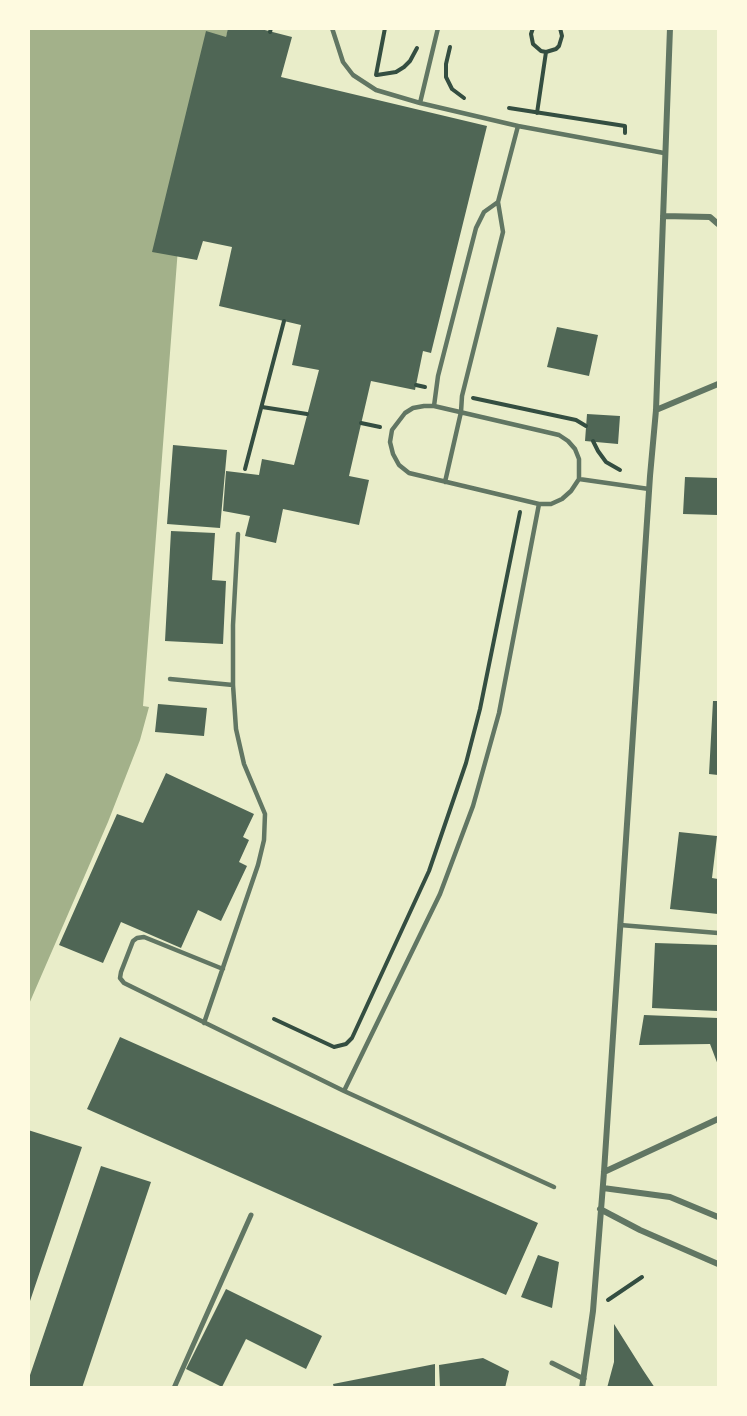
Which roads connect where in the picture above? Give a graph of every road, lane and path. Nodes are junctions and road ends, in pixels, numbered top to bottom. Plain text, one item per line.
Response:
1 (332, 28) edge
2 (385, 28) edge
3 (438, 28) edge
4 (533, 28) edge
5 (560, 28) edge
6 (670, 28) edge
7 (452, 37) dead end
8 (418, 45) dead end
9 (546, 52) junction
10 (376, 75) junction
11 (376, 90) junction
12 (471, 100) dead end
13 (420, 103) junction
14 (502, 106) dead end
15 (537, 112) junction
16 (518, 126) junction
17 (623, 146) junction
18 (664, 153) junction
19 (498, 202) junction
20 (663, 216) junction
21 (718, 224) edge
22 (284, 321) dead end
23 (718, 384) edge
24 (416, 385) dead end
25 (435, 390) junction
26 (462, 396) junction
27 (434, 406) junction
28 (262, 407) junction
29 (656, 410) junction
30 (461, 412) junction
31 (307, 414) dead end
32 (361, 423) dead end
33 (375, 425) dead end
34 (586, 426) dead end
35 (593, 441) dead end
36 (245, 470) dead end
37 (623, 471) dead end
38 (579, 479) junction
39 (445, 482) junction
40 (649, 489) junction
41 (522, 500) junction
42 (539, 504) junction
43 (238, 534) dead end
44 (170, 679) dead end
45 (233, 684) junction
46 (620, 925) junction
47 (718, 933) edge
48 (223, 969) junction
49 (274, 1019) dead end
50 (204, 1023) junction
51 (344, 1091) junction
52 (718, 1119) edge
53 (604, 1172) junction
54 (554, 1187) dead end
55 (603, 1188) junction
56 (600, 1209) junction
57 (251, 1215) dead end
58 (718, 1217) edge
59 (718, 1264) edge
60 (642, 1277) dead end
61 (593, 1311) junction
62 (552, 1363) dead end
63 (584, 1379) junction
64 (174, 1388) edge
65 (582, 1388) edge

1 - 11 lane
2 - 10 path
3 - 13 lane
4 - 9 path
5 - 9 path
6 - 18 street
7 - 12 path
8 - 10 path
9 - 15 path
10 - 11 path
11 - 13 lane
13 - 16 lane
14 - 15 path
15 - 17 path
16 - 17 lane
16 - 19 lane
17 - 18 lane
18 - 20 street
19 - 25 lane
19 - 26 lane
20 - 21 street
20 - 29 street
22 - 28 path
23 - 29 street
24 - 25 path
25 - 27 lane
26 - 30 lane
26 - 34 path
27 - 30 lane
27 - 39 lane
28 - 31 path
28 - 36 path
29 - 40 street
30 - 38 lane
30 - 39 lane
32 - 33 path
35 - 37 path
38 - 40 lane
38 - 42 lane
39 - 41 lane
40 - 46 street
41 - 42 lane
41 - 49 path
42 - 51 lane
43 - 45 lane
44 - 45 lane
45 - 48 lane
46 - 47 lane
46 - 53 street
48 - 50 lane
48 - 50 lane
50 - 51 lane
51 - 54 lane
52 - 53 street
53 - 55 street
55 - 56 street
55 - 58 street
56 - 59 street
56 - 61 street
57 - 64 street
60 - 61 path
61 - 63 street
62 - 63 street
63 - 65 street

